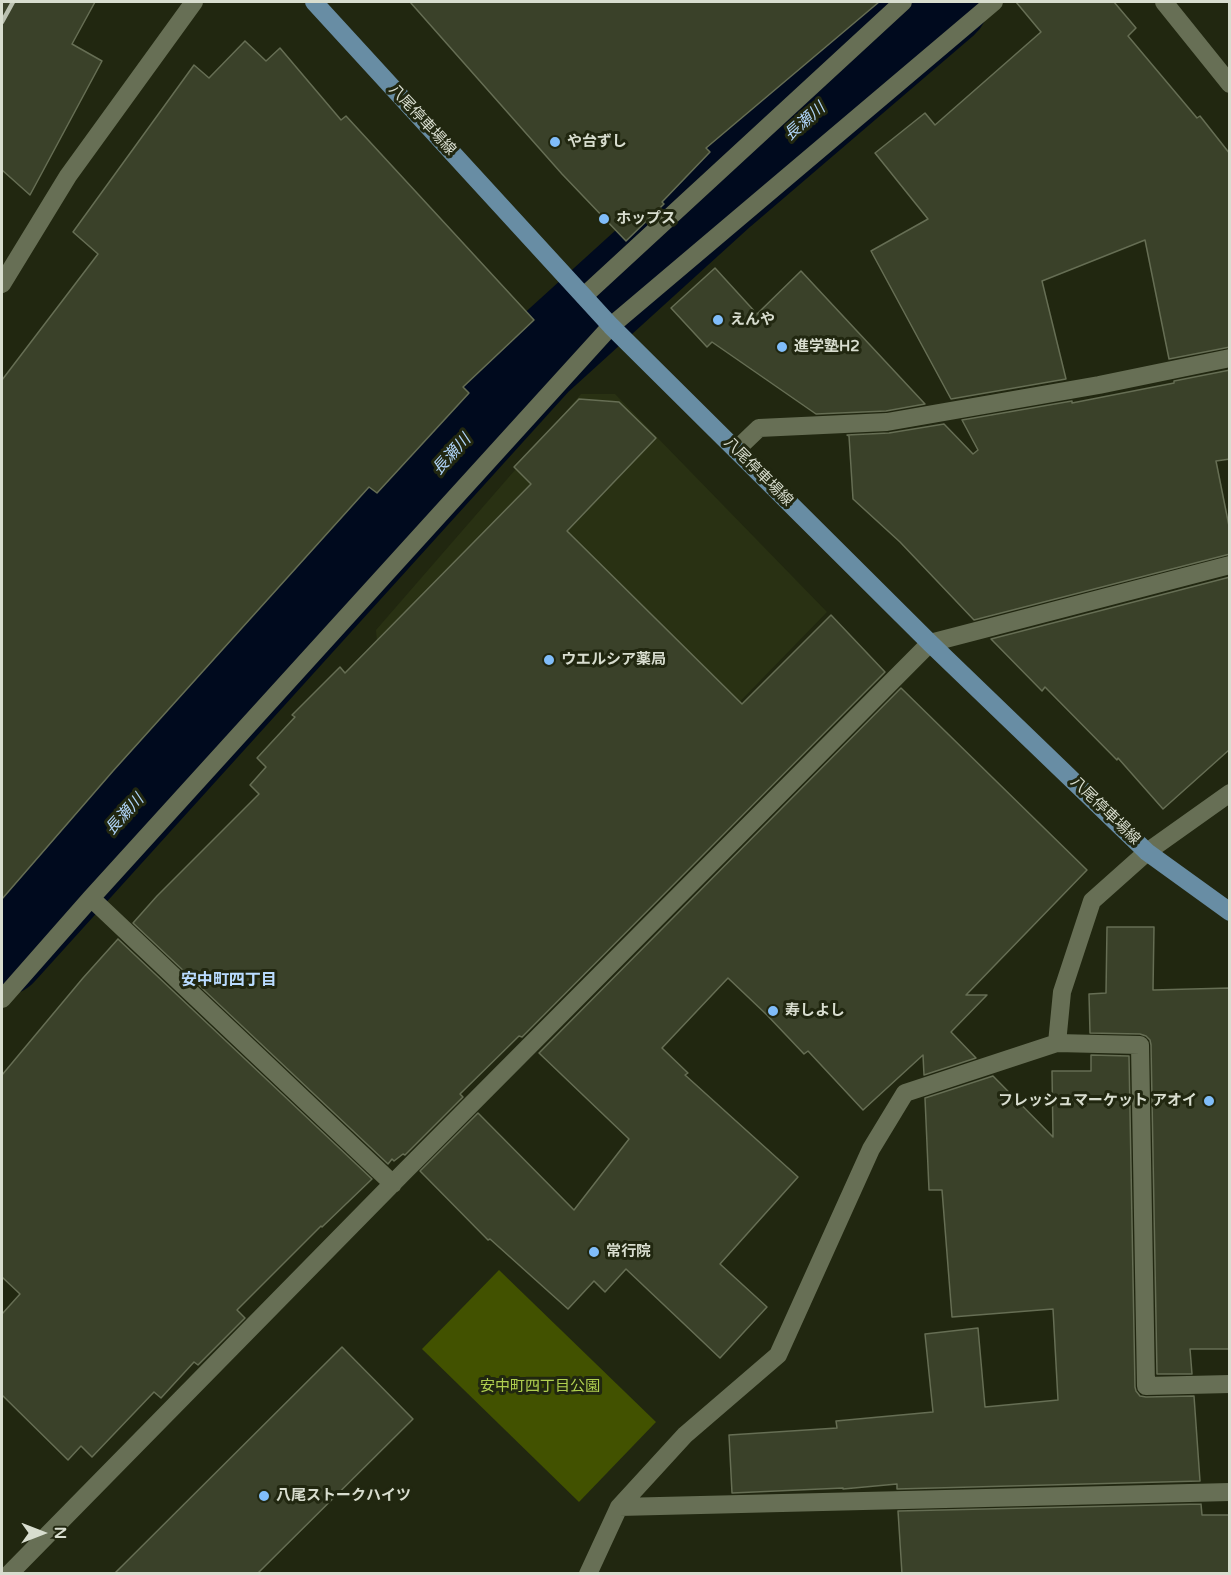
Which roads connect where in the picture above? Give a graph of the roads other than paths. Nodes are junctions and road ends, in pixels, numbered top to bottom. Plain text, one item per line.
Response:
1 (194, 2) edge
2 (314, 2) edge
3 (903, 2) edge
4 (994, 2) edge
5 (1164, 2) edge
6 (1229, 82) edge
7 (2, 284) edge
8 (584, 296) junction
9 (607, 322) junction
10 (1230, 358) edge
11 (736, 450) junction
12 (1230, 565) edge
13 (930, 643) junction
14 (1230, 793) edge
15 (1147, 852) junction
16 (91, 898) junction
17 (1230, 912) edge
18 (2, 999) edge
19 (1057, 1043) junction
20 (393, 1184) junction
21 (1230, 1384) edge
22 (1230, 1492) edge
23 (619, 1507) junction
24 (9, 1574) edge
25 (588, 1574) edge

1 - 7 street
2 - 8 main road, 八尾停車場線
3 - 8 street
4 - 9 street
5 - 6 street
8 - 9 main road, 八尾停車場線
9 - 11 main road, 八尾停車場線
9 - 16 street
10 - 11 street
11 - 13 main road, 八尾停車場線
12 - 13 street
13 - 15 main road, 八尾停車場線
13 - 20 street
14 - 15 street
15 - 17 main road, 八尾停車場線
15 - 19 street
16 - 18 street
16 - 20 street
19 - 21 street
19 - 23 street
20 - 24 street
22 - 23 street
23 - 25 street

